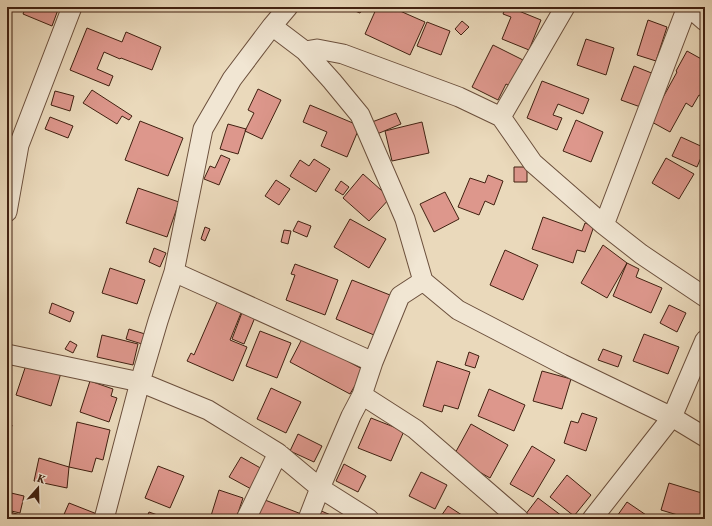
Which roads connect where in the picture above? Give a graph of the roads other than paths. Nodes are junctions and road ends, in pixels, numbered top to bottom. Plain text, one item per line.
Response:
1 (72, 7) edge
2 (288, 7) edge
3 (565, 7) edge
4 (688, 7) edge
5 (705, 21) edge
6 (272, 26) junction
7 (305, 51) junction
8 (501, 117) junction
9 (7, 212) edge
10 (604, 225) junction
11 (174, 272) junction
12 (424, 281) junction
13 (705, 297) edge
14 (705, 340) edge
15 (7, 354) edge
16 (373, 362) junction
17 (140, 382) junction
18 (362, 395) junction
19 (672, 417) junction
20 (705, 436) edge
21 (278, 453) junction
22 (320, 488) junction
23 (104, 519) edge
24 (246, 519) edge
25 (308, 519) edge
26 (369, 519) edge
27 (519, 519) edge
28 (592, 519) edge

1 - 9 street
2 - 6 street
3 - 8 street
4 - 5 street
4 - 10 street
6 - 7 street
6 - 11 street
7 - 8 street
7 - 12 street
8 - 10 street
10 - 13 street
11 - 16 street
11 - 17 street
12 - 16 street
12 - 19 street
14 - 19 street
15 - 17 street
16 - 18 street
17 - 21 street
17 - 23 street
18 - 22 street
18 - 27 street
19 - 20 street
19 - 28 street
21 - 22 street
21 - 24 street
22 - 25 street
22 - 26 street

